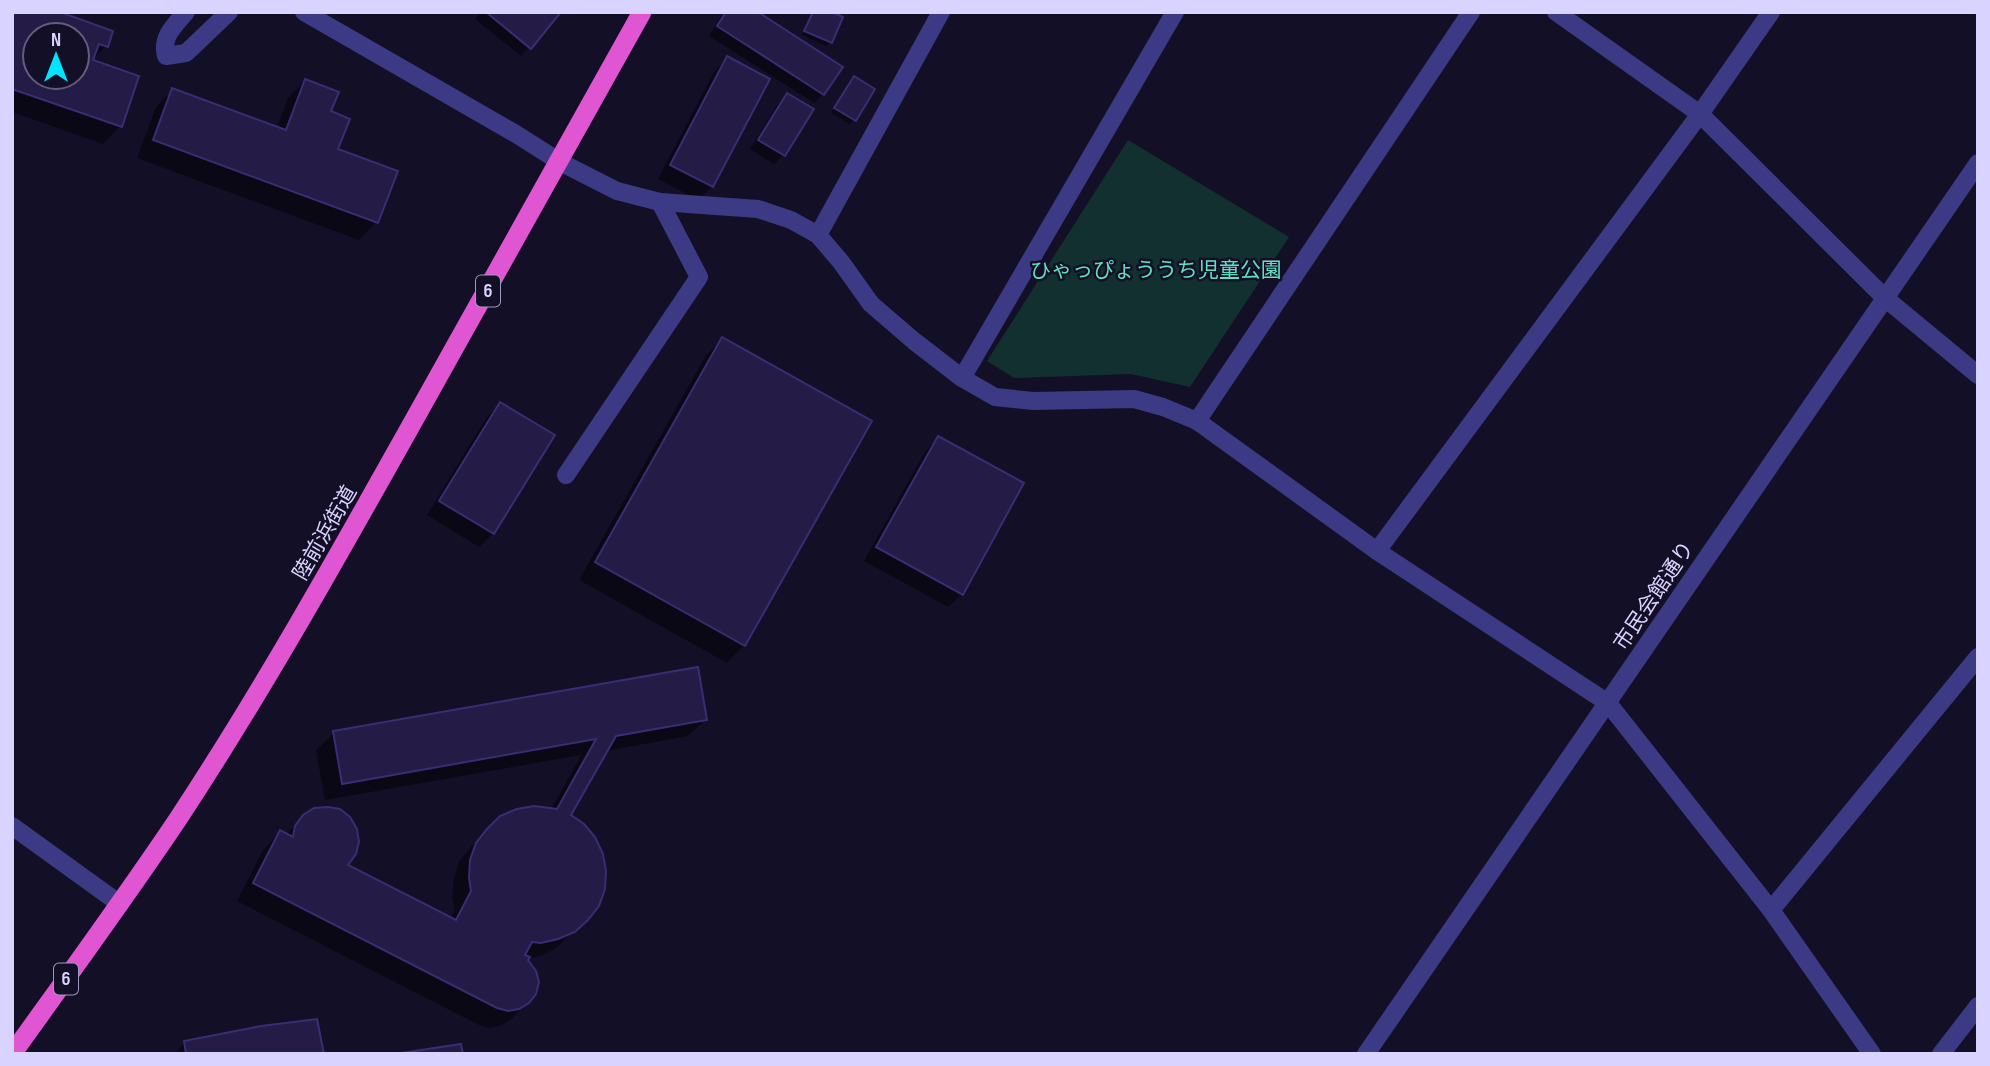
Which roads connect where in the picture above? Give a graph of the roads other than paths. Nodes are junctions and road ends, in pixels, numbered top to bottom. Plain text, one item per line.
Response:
1 (186, 12) edge
2 (229, 12) edge
3 (304, 12) edge
4 (642, 12) edge
5 (941, 12) edge
6 (1175, 12) edge
7 (1471, 12) edge
8 (1556, 12) edge
9 (1771, 12) edge
10 (1700, 114) junction
11 (560, 162) junction
12 (1978, 163) edge
13 (660, 202) junction
14 (818, 235) junction
15 (1885, 298) junction
16 (1978, 375) edge
17 (962, 378) junction
18 (1197, 421) junction
19 (566, 475) dead end
20 (1377, 551) junction
21 (1978, 657) edge
22 (1608, 703) junction
23 (12, 826) edge
24 (120, 904) junction
25 (1770, 910) junction
26 (1978, 1006) edge
27 (12, 1054) edge
28 (1366, 1054) edge
29 (1871, 1054) edge
30 (1941, 1054) edge

1 - 2 street
3 - 11 street
4 - 11 highway, 陸前浜街道 / 6
5 - 14 street
6 - 17 street
7 - 18 street
8 - 10 street
9 - 10 street
10 - 15 street
10 - 20 street
11 - 13 street
11 - 24 highway, 陸前浜街道 / 6
12 - 15 street, 市民会館通り
13 - 14 street
13 - 19 street
14 - 17 street
15 - 16 street
15 - 22 street, 市民会館通り
17 - 18 street
18 - 20 street
20 - 22 street
21 - 25 street
22 - 25 street
22 - 28 street, 市民会館通り
23 - 24 street
24 - 27 highway, 陸前浜街道 / 6
25 - 29 street
26 - 30 street

